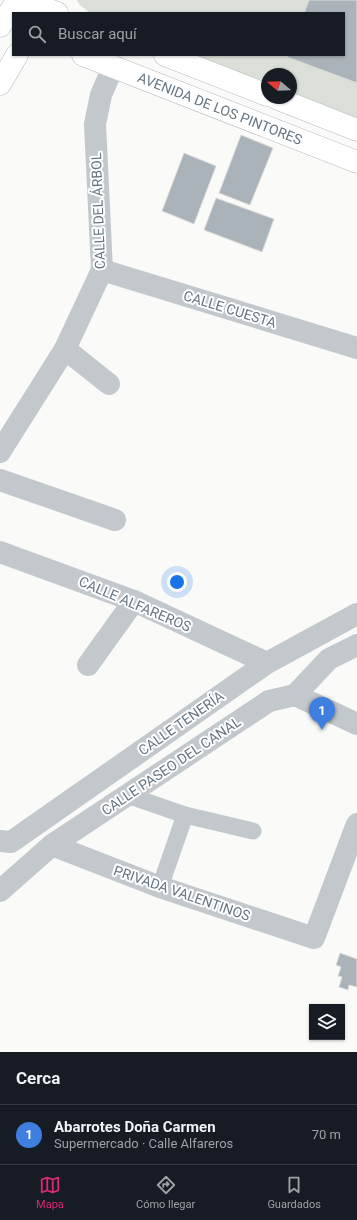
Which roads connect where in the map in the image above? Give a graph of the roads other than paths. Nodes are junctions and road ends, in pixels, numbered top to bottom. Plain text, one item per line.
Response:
1 (18, 0) edge
2 (24, 0) edge
3 (49, 12) edge
4 (5, 26) edge
5 (16, 56) edge
6 (86, 56) edge
7 (168, 56) edge
8 (113, 67) junction
9 (0, 84) edge
10 (261, 92) edge
11 (291, 104) edge
12 (357, 130) edge
13 (357, 162) edge
14 (102, 270) junction
15 (357, 348) edge
16 (65, 349) junction
17 (109, 384) dead end
18 (0, 452) edge
19 (0, 480) edge
20 (115, 520) dead end
21 (0, 552) edge
22 (134, 601) junction
23 (357, 614) edge
24 (357, 645) edge
25 (267, 663) junction
26 (88, 665) dead end
27 (295, 695) junction
28 (357, 724) edge
29 (127, 795) junction
30 (185, 815) junction
31 (357, 824) edge
32 (253, 831) dead end
33 (5, 841) edge
34 (52, 845) junction
35 (160, 887) junction
36 (0, 891) edge

1 - 4 main road
2 - 3 main road
5 - 9 main road
6 - 8 main road, AVENIDA DE LOS PINTORES
7 - 10 main road
8 - 13 main road, AVENIDA DE LOS PINTORES
8 - 14 street, CALLE DEL ÁRBOL
11 - 12 main road, AVENIDA DE LOS PINTORES
14 - 15 street, CALLE CUESTA
14 - 16 street, CALLE DEL ÁRBOL
16 - 17 street
16 - 18 street, CALLE DEL ÁRBOL
19 - 20 street
21 - 22 street, CALLE ALFAREROS
22 - 25 street, CALLE ALFAREROS
22 - 26 street
23 - 25 street, CALLE TENERÍA
24 - 27 street
25 - 33 street, CALLE TENERÍA
27 - 28 street
27 - 29 street, CALLE PASEO DEL CANAL
29 - 30 street
29 - 34 street, CALLE PASEO DEL CANAL
30 - 32 street
30 - 35 street
31 - 35 street, PRIVADA VALENTINOS
34 - 35 street, PRIVADA VALENTINOS
34 - 36 street, CALLE PASEO DEL CANAL

